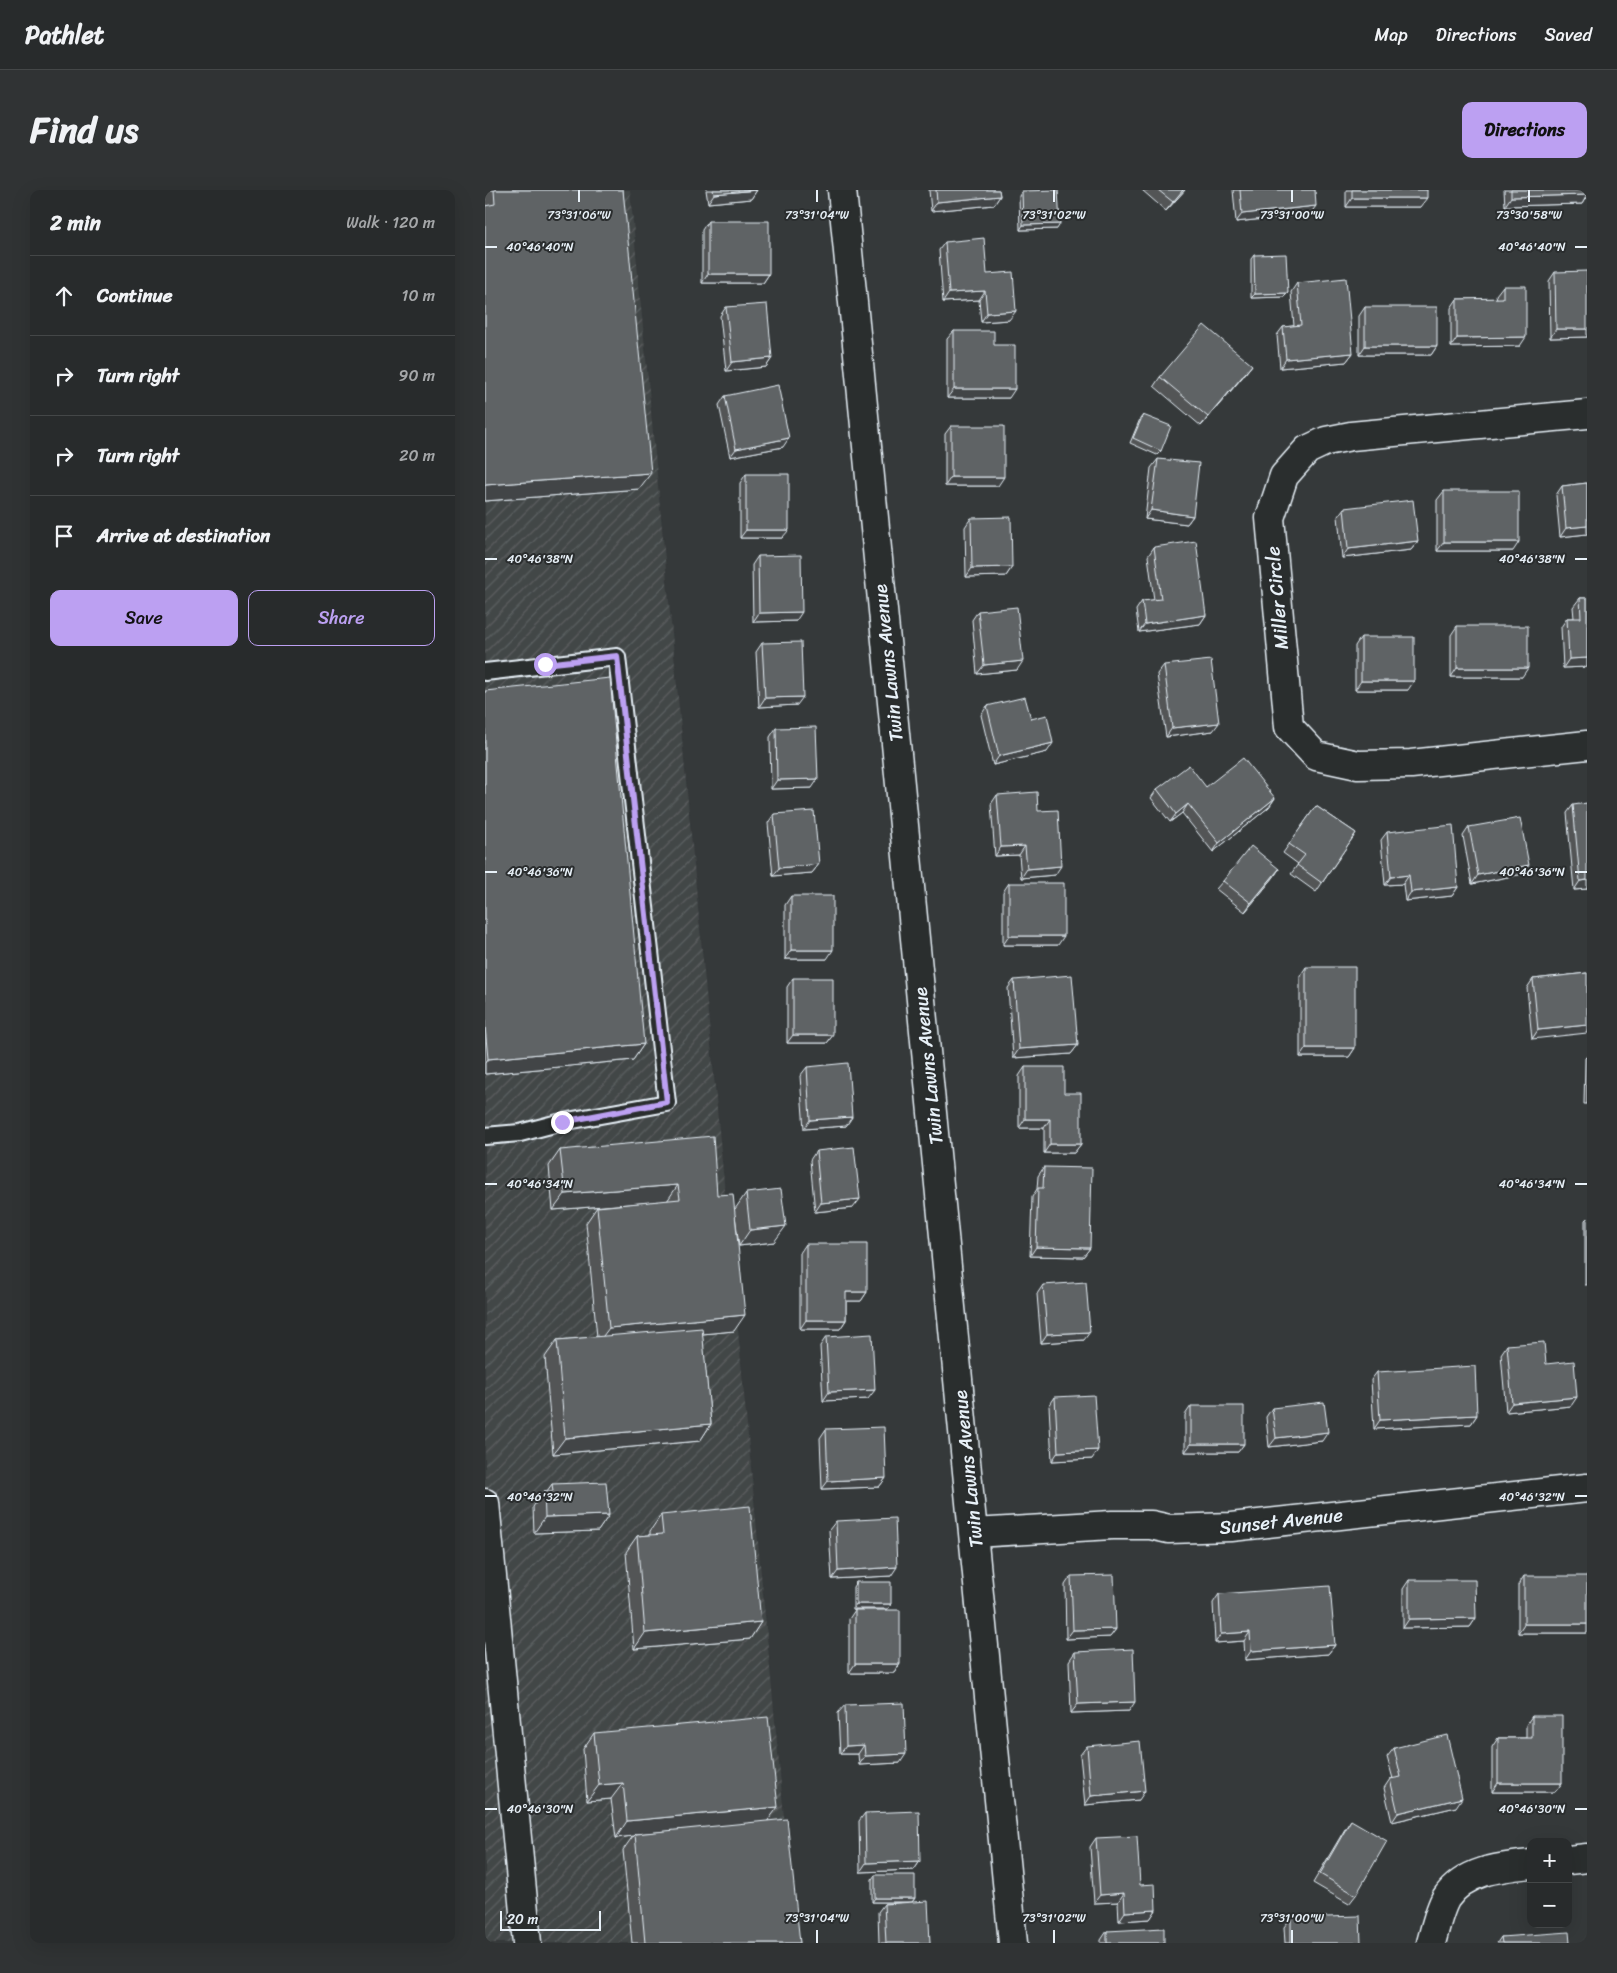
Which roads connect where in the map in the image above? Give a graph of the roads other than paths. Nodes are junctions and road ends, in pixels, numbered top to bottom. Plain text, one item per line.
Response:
1 (842, 190) edge
2 (1587, 414) edge
3 (485, 672) edge
4 (1587, 745) edge
5 (485, 1136) edge
6 (1587, 1488) edge
7 (485, 1503) edge
8 (974, 1533) junction
9 (1587, 1858) edge
10 (1572, 1860) edge
11 (1527, 1864) edge
12 (527, 1943) edge
13 (1013, 1943) edge
14 (1431, 1943) edge

1 - 8 street, Twin Lawns Avenue
2 - 4 street, Miller Circle
3 - 5 lane
6 - 8 street, Sunset Avenue
7 - 12 street
8 - 13 street, Twin Lawns Avenue
9 - 10 street
11 - 14 street

